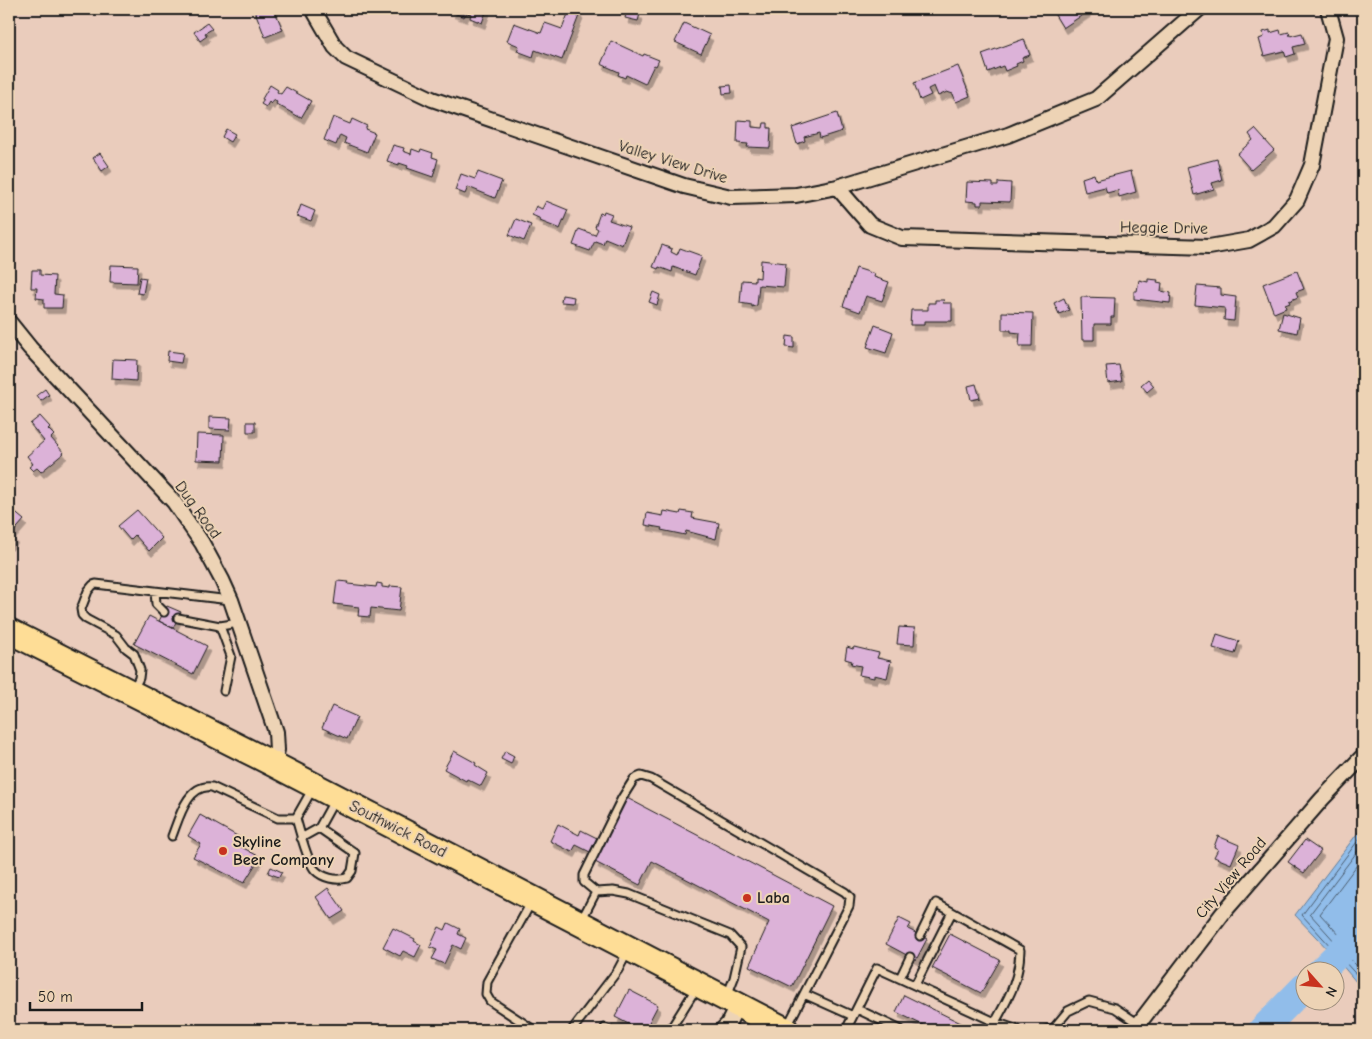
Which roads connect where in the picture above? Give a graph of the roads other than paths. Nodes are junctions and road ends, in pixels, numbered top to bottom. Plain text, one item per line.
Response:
1 (313, 9) edge
2 (1199, 9) edge
3 (1328, 9) edge
4 (837, 187) junction
5 (9, 322) edge
6 (155, 591) junction
7 (230, 600) junction
8 (164, 612) dead end
9 (178, 618) dead end
10 (240, 623) junction
11 (220, 626) junction
12 (9, 631) edge
13 (224, 691) dead end
14 (132, 692) junction
15 (1363, 756) edge
16 (273, 764) junction
17 (314, 786) junction
18 (336, 797) junction
19 (296, 818) junction
20 (319, 828) junction
21 (172, 836) dead end
22 (302, 838) junction
23 (596, 892) junction
24 (534, 899) junction
25 (952, 912) junction
26 (580, 923) junction
27 (920, 936) dead end
28 (630, 948) junction
29 (910, 957) dead end
30 (900, 978) junction
31 (699, 984) junction
32 (915, 985) junction
33 (804, 994) junction
34 (732, 1001) junction
35 (857, 1009) junction
36 (853, 1016) junction
37 (995, 1022) junction
38 (1137, 1027) edge
39 (534, 1030) edge
40 (572, 1030) edge
41 (670, 1030) edge
42 (722, 1030) edge
43 (786, 1030) edge
44 (846, 1030) edge
45 (900, 1030) edge
46 (991, 1030) edge
47 (1018, 1030) edge
48 (1046, 1030) edge

1 - 4 street, Valley View Drive
2 - 4 street, Valley View Drive
3 - 4 street, Heggie Drive
5 - 7 street, Dug Road
6 - 7 lane
6 - 8 lane
6 - 14 lane
7 - 10 street, Dug Road
9 - 11 lane
10 - 11 lane
10 - 16 street, Dug Road
11 - 13 lane
12 - 14 highway, Southwick Road
14 - 16 highway, Southwick Road
15 - 38 street, City View Road
16 - 17 highway, Southwick Road
17 - 18 highway, Southwick Road
17 - 19 lane
18 - 20 lane
18 - 24 highway, Southwick Road
19 - 21 lane
19 - 22 lane
20 - 22 lane
20 - 22 lane
23 - 26 lane
23 - 33 lane
23 - 34 lane
24 - 26 highway, Southwick Road
24 - 39 lane
25 - 27 lane
25 - 32 lane
25 - 37 lane
26 - 28 highway, Southwick Road
28 - 31 highway, Southwick Road
28 - 40 lane
29 - 30 lane
30 - 32 lane
30 - 35 lane
31 - 34 highway, Southwick Road
31 - 41 lane
32 - 37 lane
33 - 36 lane
33 - 43 lane
34 - 42 street
34 - 43 highway, Southwick Road
35 - 36 lane
35 - 45 lane
36 - 44 lane
37 - 46 lane
37 - 47 lane
38 - 48 lane

